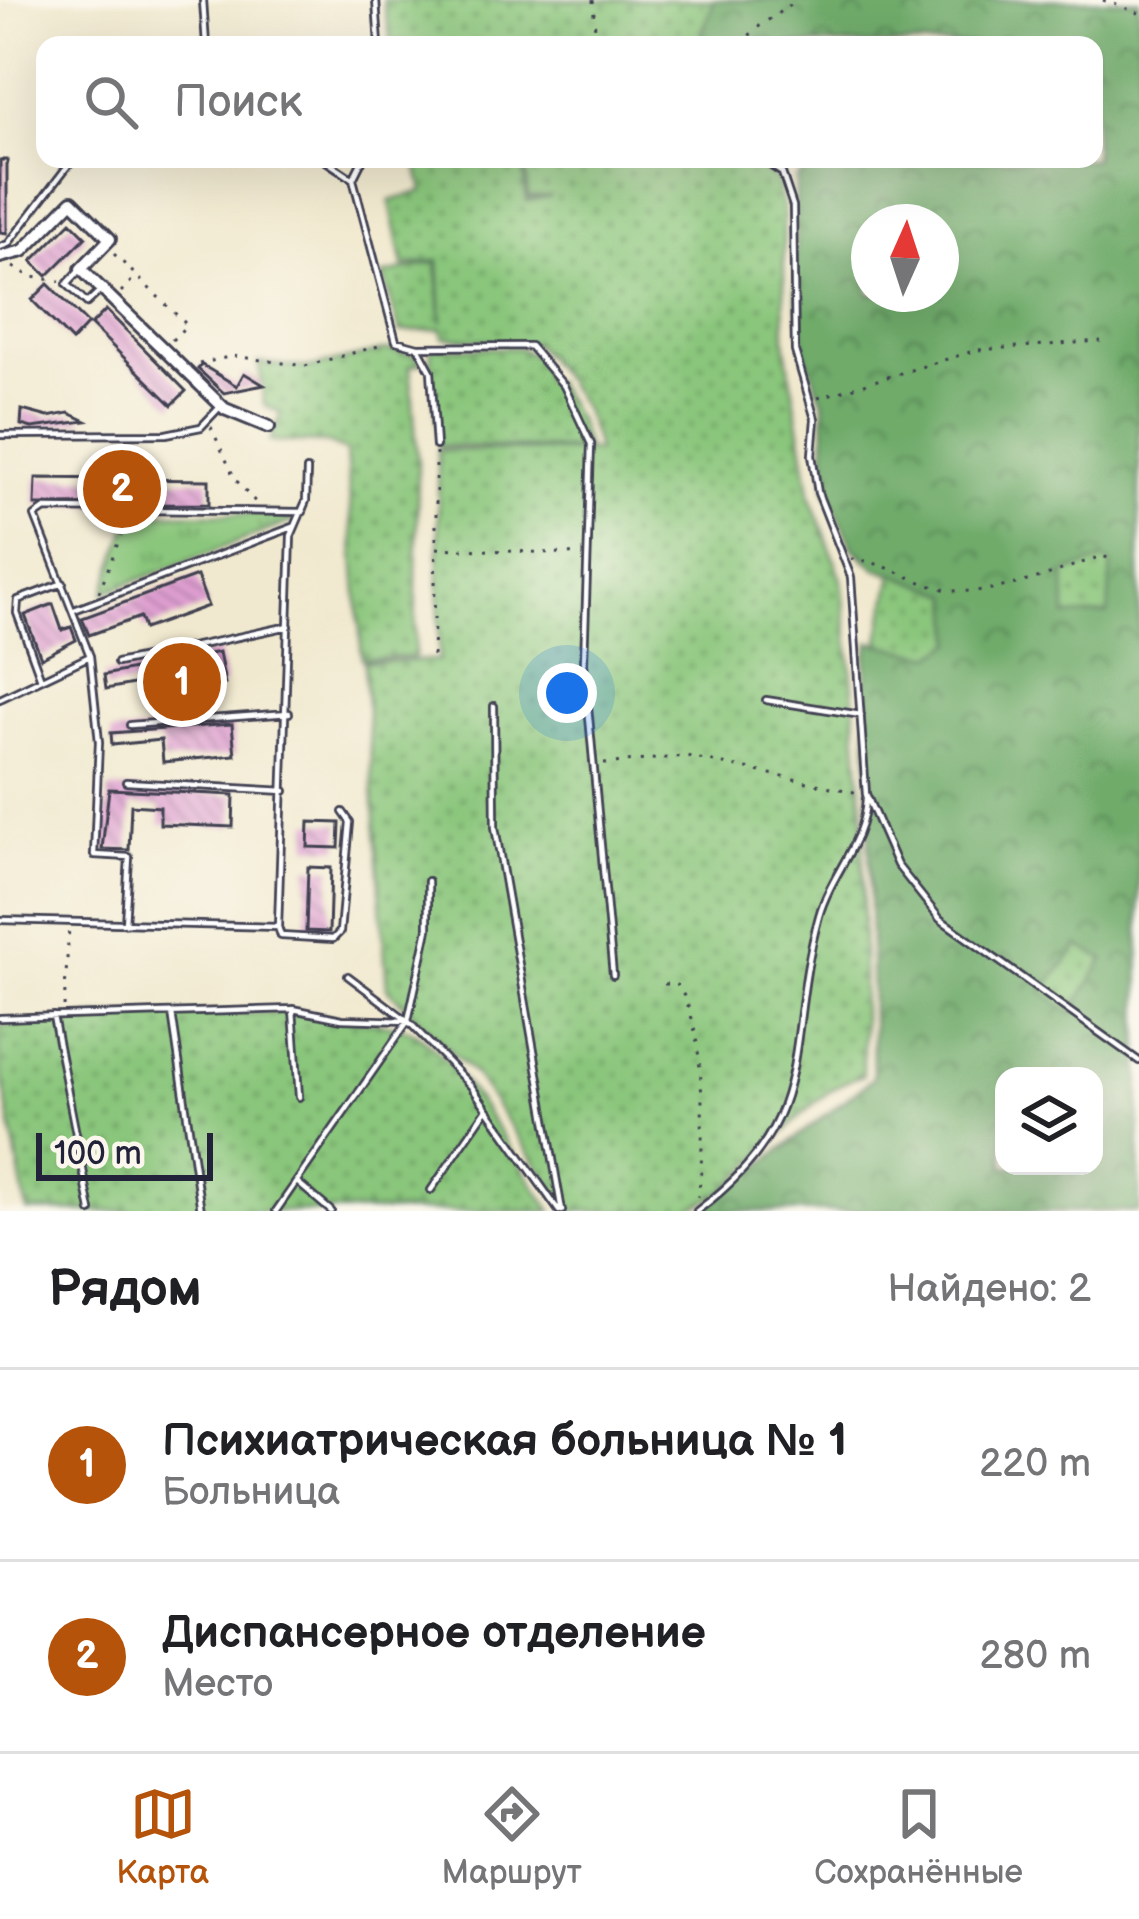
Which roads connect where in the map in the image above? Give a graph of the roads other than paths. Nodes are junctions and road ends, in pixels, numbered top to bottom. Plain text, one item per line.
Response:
1 (203, 0) edge
2 (376, 0) edge
3 (205, 36) edge
4 (378, 36) edge
5 (66, 168) edge
6 (336, 168) edge
7 (358, 168) edge
8 (774, 168) edge
9 (353, 179) junction
10 (0, 247) edge
11 (3, 262) edge
12 (81, 269) junction
13 (102, 289) junction
14 (418, 347) junction
15 (222, 406) junction
16 (269, 427) dead end
17 (0, 435) edge
18 (436, 446) road end
19 (307, 470) dead end
20 (303, 512) junction
21 (293, 527) junction
22 (63, 583) junction
23 (73, 611) junction
24 (289, 626) junction
25 (90, 656) junction
26 (117, 663) dead end
27 (41, 679) junction
28 (0, 700) edge
29 (766, 700) dead end
30 (494, 706) dead end
31 (289, 713) junction
32 (861, 715) junction
33 (130, 725) dead end
34 (126, 782) dead end
35 (285, 791) junction
36 (866, 794) junction
37 (343, 812) dead end
38 (428, 881) dead end
39 (0, 920) edge
40 (125, 924) junction
41 (278, 927) junction
42 (613, 975) dead end
43 (348, 976) dead end
44 (293, 1009) junction
45 (172, 1013) junction
46 (53, 1016) junction
47 (0, 1018) edge
48 (408, 1021) junction
49 (1139, 1061) edge
50 (299, 1097) dead end
51 (487, 1109) junction
52 (297, 1182) junction
53 (430, 1190) dead end
54 (91, 1211) edge
55 (201, 1211) edge
56 (276, 1211) edge
57 (331, 1211) edge
58 (561, 1211) edge
59 (697, 1211) edge

1 - 3 lane
2 - 4 lane
5 - 10 lane
6 - 9 lane
7 - 9 lane
8 - 32 lane
9 - 14 lane
11 - 12 street
12 - 13 street
12 - 13 lane
13 - 15 street
14 - 18 lane
14 - 42 lane
15 - 16 street
15 - 17 lane
19 - 20 lane
20 - 21 lane
20 - 22 lane
21 - 23 lane
21 - 24 lane
22 - 23 lane
22 - 27 lane
23 - 25 lane
24 - 26 lane
24 - 31 lane
25 - 27 lane
25 - 40 lane
27 - 28 lane
29 - 32 lane
30 - 58 lane
31 - 33 lane
31 - 35 lane
32 - 36 lane
34 - 35 lane
35 - 41 lane
36 - 49 lane
36 - 59 lane
37 - 41 lane
38 - 48 lane
39 - 40 lane
40 - 41 lane
43 - 48 lane
44 - 45 lane
44 - 48 lane
44 - 50 lane
45 - 46 lane
45 - 55 lane
46 - 47 lane
46 - 54 lane
48 - 51 lane
48 - 52 lane
51 - 53 lane
51 - 58 lane
52 - 56 lane
52 - 57 lane

